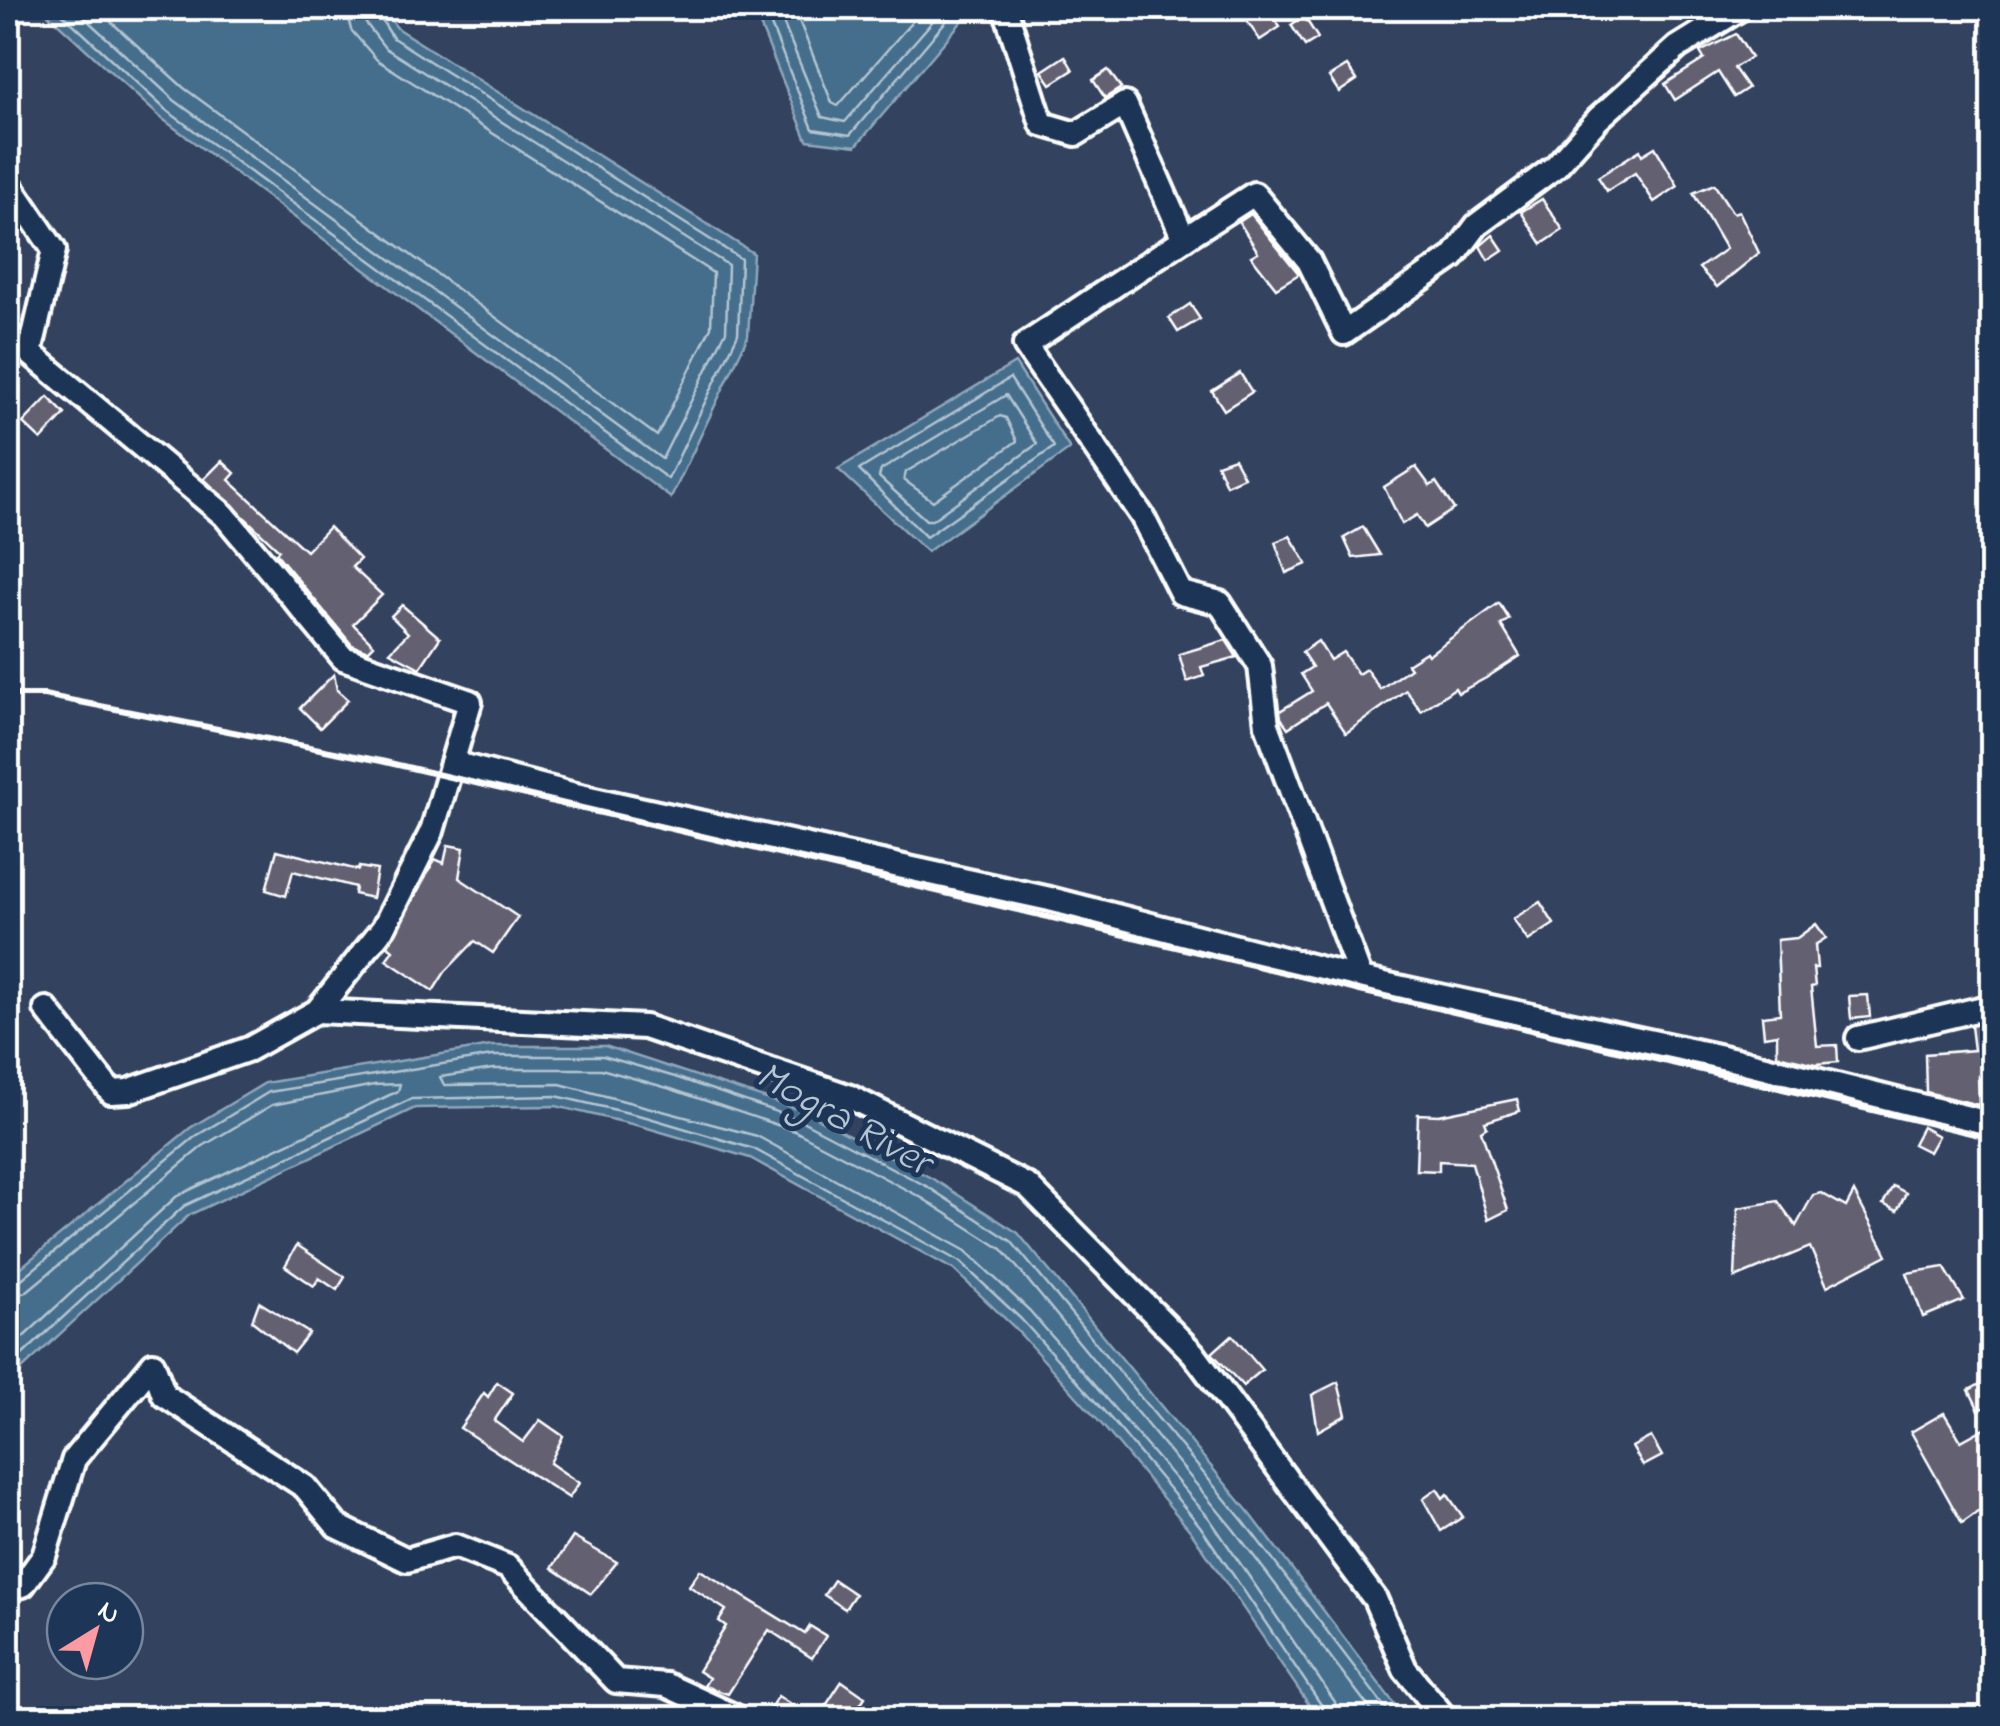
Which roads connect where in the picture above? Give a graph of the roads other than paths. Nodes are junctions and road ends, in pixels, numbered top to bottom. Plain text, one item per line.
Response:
1 (1005, 8) edge
2 (1741, 8) edge
3 (8, 182) edge
4 (1184, 239) junction
5 (452, 762) junction
6 (1361, 979) junction
7 (1992, 1006) edge
8 (46, 1009) dead end
9 (317, 1011) junction
10 (1858, 1038) dead end
11 (1992, 1124) edge
12 (8, 1588) edge
13 (738, 1718) edge
14 (1445, 1718) edge

1 - 4 street
2 - 4 street
3 - 5 street
4 - 6 street
5 - 6 street
5 - 9 street
6 - 11 street
7 - 10 street
8 - 9 street
9 - 14 street
12 - 13 street

